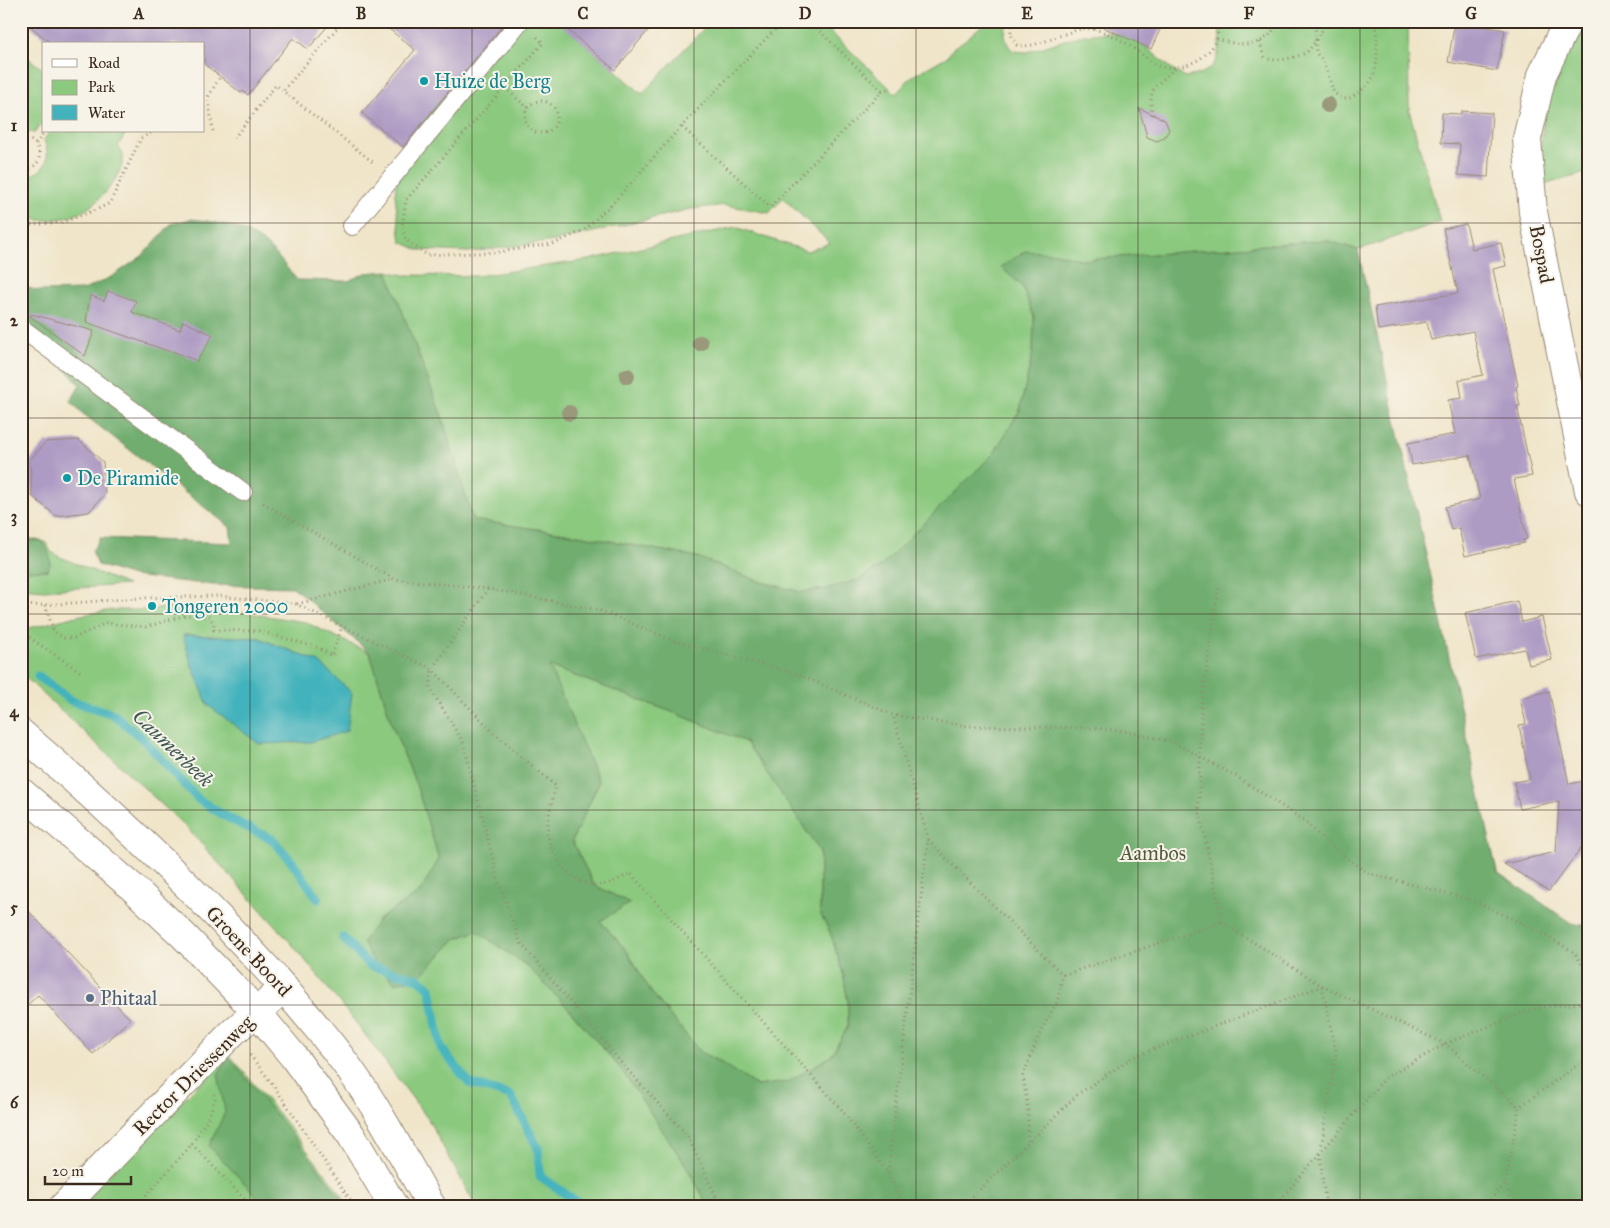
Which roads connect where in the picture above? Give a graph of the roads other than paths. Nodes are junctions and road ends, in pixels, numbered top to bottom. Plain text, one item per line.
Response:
1 (520, 21) edge
2 (1568, 21) edge
3 (352, 226) dead end
4 (21, 328) edge
5 (1589, 491) edge
6 (243, 492) road end
7 (21, 733) edge
8 (21, 792) edge
9 (284, 988) junction
10 (256, 1011) junction
11 (63, 1207) edge
12 (394, 1207) edge
13 (432, 1207) edge

1 - 3 lane
2 - 5 street, Bospad
4 - 6 lane
7 - 9 street, Groene Boord
8 - 10 street, Groene Boord
9 - 10 street, Rector Driessenweg
9 - 13 street, Groene Boord
10 - 11 street, Rector Driessenweg
10 - 12 street, Groene Boord

